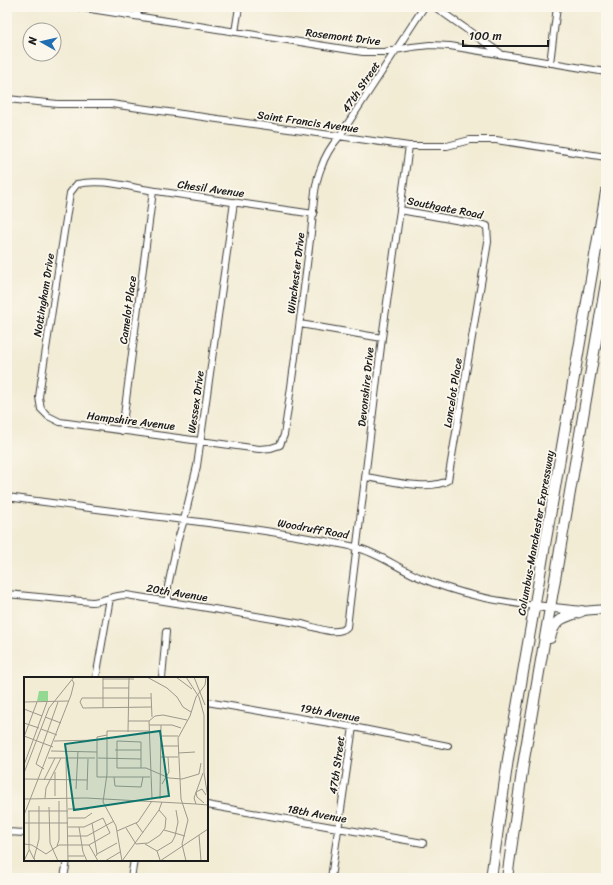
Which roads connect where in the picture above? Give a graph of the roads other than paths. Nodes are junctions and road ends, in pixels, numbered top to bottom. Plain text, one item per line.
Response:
1 (78, 7) edge
2 (138, 7) edge
3 (239, 7) edge
4 (424, 7) edge
5 (435, 7) edge
6 (557, 7) edge
7 (137, 16) junction
8 (235, 32) junction
9 (397, 51) junction
10 (502, 54) junction
11 (550, 63) junction
12 (606, 72) edge
13 (7, 99) edge
14 (339, 137) junction
15 (409, 146) junction
16 (606, 157) edge
17 (106, 182) joint
18 (153, 191) junction
19 (606, 192) edge
20 (234, 202) junction
21 (400, 210) junction
22 (314, 214) junction
23 (487, 226) joint
24 (606, 283) edge
25 (300, 324) junction
26 (382, 338) junction
27 (574, 379) junction
28 (287, 418) joint
29 (70, 423) joint
30 (122, 431) junction
31 (580, 439) junction
32 (201, 440) junction
33 (366, 477) junction
34 (7, 497) edge
35 (184, 520) junction
36 (358, 548) junction
37 (7, 594) edge
38 (110, 598) junction
39 (168, 601) junction
40 (535, 606) junction
41 (550, 608) junction
42 (606, 608) edge
43 (582, 611) junction
44 (344, 630) joint
45 (166, 632) dead end
46 (541, 662) junction
47 (96, 677) edge
48 (162, 677) edge
49 (208, 702) edge
50 (353, 727) junction
51 (448, 746) dead end
52 (208, 806) edge
53 (338, 828) junction
54 (7, 832) edge
55 (24, 833) edge
56 (423, 844) dead end
57 (67, 861) edge
58 (134, 861) edge
59 (64, 878) edge
60 (131, 878) edge
61 (331, 878) edge
62 (491, 878) edge
63 (507, 878) edge

1 - 7 street, Rosemont Drive
2 - 7 street
3 - 8 street
4 - 9 street, 47th Street
5 - 10 street
6 - 11 street
7 - 8 street, Rosemont Drive
8 - 9 street, Rosemont Drive
9 - 10 street, Rosemont Drive
9 - 14 street, 47th Street
10 - 11 street, Rosemont Drive
11 - 12 street, Rosemont Drive
13 - 14 street, Saint Francis Avenue
14 - 15 street, Saint Francis Avenue
14 - 22 street, Winchester Drive
15 - 16 street, Saint Francis Avenue
15 - 21 street, Devonshire Drive
17 - 18 street, Chesil Avenue
17 - 29 street, Nottingham Drive
18 - 20 street, Chesil Avenue
18 - 30 street, Camelot Place
19 - 27 main road, Columbus-Manchester Expressway
20 - 22 street, Chesil Avenue
20 - 32 street, Wessex Drive
21 - 23 street, Southgate Road
21 - 26 street, Devonshire Drive
22 - 25 street, Winchester Drive
23 - 33 street, Lancelot Place
24 - 31 main road
25 - 26 street
25 - 28 street, Winchester Drive
26 - 33 street, Devonshire Drive
27 - 31 main road
27 - 40 main road, Columbus-Manchester Expressway
28 - 32 street, Hampshire Avenue
29 - 30 street, Hampshire Avenue
30 - 32 street, Hampshire Avenue
31 - 41 main road
32 - 35 street, Wessex Drive
33 - 36 street, Devonshire Drive
34 - 35 street, Woodruff Road
35 - 36 street, Woodruff Road
35 - 39 street, Wessex Drive
36 - 40 street, Woodruff Road
36 - 44 street, Devonshire Drive
37 - 38 street, 20th Avenue
38 - 39 street, 20th Avenue
38 - 47 street
39 - 44 street, 20th Avenue
40 - 41 street, Woodruff Road
40 - 62 main road, Columbus-Manchester Expressway
41 - 43 street, Woodruff Road
41 - 46 main road
42 - 43 street, Woodruff Road
43 - 46 main road
45 - 48 street
46 - 63 main road
49 - 50 street, 19th Avenue
50 - 51 street, 19th Avenue
50 - 53 street, 47th Street
52 - 53 street, 18th Avenue
53 - 56 street, 18th Avenue
53 - 61 street, 47th Street
54 - 55 street
57 - 59 street
58 - 60 street

